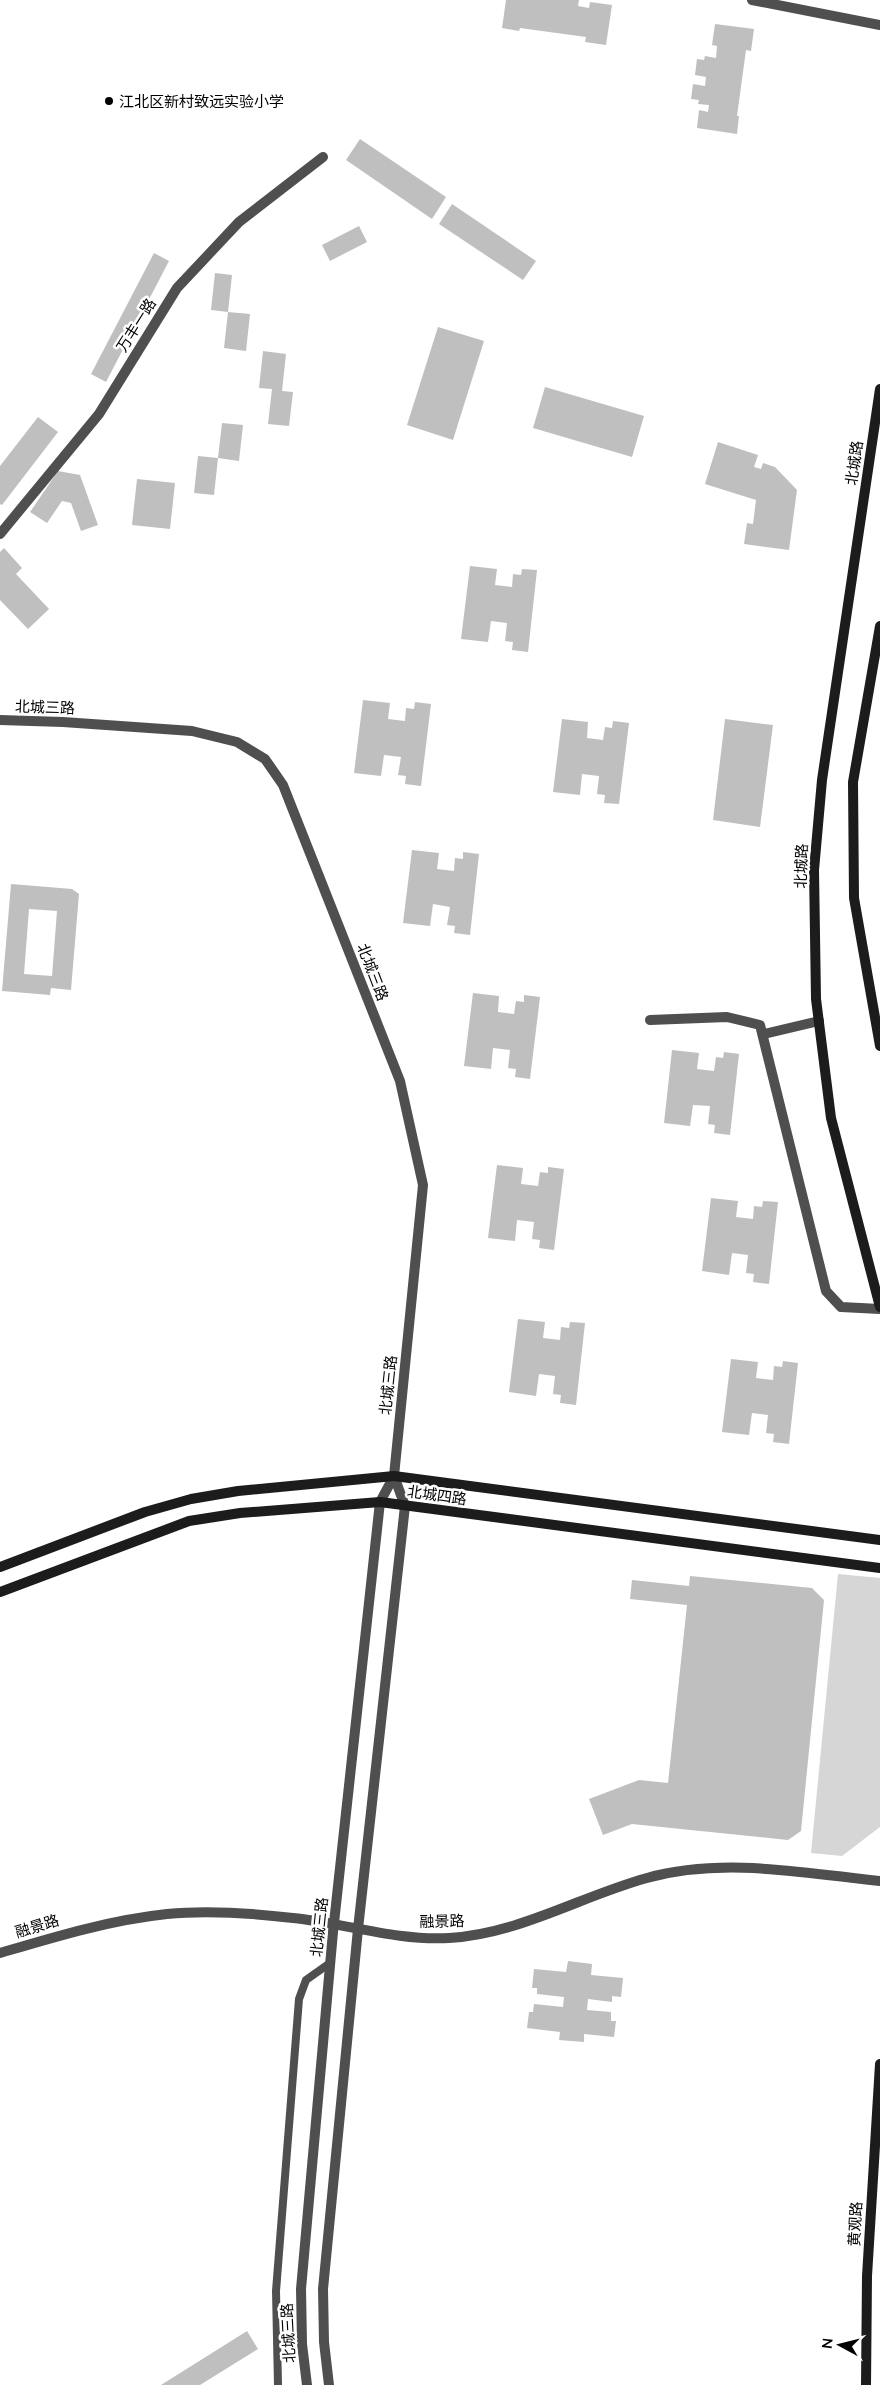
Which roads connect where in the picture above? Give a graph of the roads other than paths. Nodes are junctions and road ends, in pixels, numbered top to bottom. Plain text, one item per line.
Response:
1 (752, 0) edge
2 (880, 25) edge
3 (323, 156) dead end
4 (880, 389) edge
5 (877, 424) edge
6 (0, 534) edge
7 (880, 626) edge
8 (0, 720) edge
9 (650, 1020) dead end
10 (819, 1021) junction
11 (764, 1034) junction
12 (880, 1046) edge
13 (880, 1308) edge
14 (394, 1476) junction
15 (380, 1502) junction
16 (405, 1506) junction
17 (880, 1540) edge
18 (0, 1567) edge
19 (880, 1568) edge
20 (0, 1592) edge
21 (880, 1881) edge
22 (334, 1924) junction
23 (358, 1928) junction
24 (0, 1954) edge
25 (330, 1963) junction
26 (880, 2064) edge
27 (278, 2385) edge
28 (307, 2385) edge
29 (329, 2385) edge
30 (866, 2385) edge

1 - 2 street
3 - 6 street, 万丰一路
4 - 5 main road, 北城路
5 - 10 main road, 北城路
7 - 12 main road
8 - 14 street, 北城三路
9 - 11 street
10 - 11 street
10 - 13 main road, 北城路
11 - 13 street
14 - 15 street, 北城三路
14 - 16 street, 北城三路
14 - 17 main road, 北城四路
14 - 18 main road, 北城四路
15 - 16 main road, 北城四路
15 - 20 main road, 北城四路
15 - 22 street, 北城三路
16 - 19 main road, 北城四路
16 - 23 street, 北城三路
21 - 23 street, 融景路
22 - 23 street, 融景路
22 - 24 street, 融景路
22 - 25 street, 北城三路
23 - 29 street, 北城三路
25 - 27 lane
25 - 28 street, 北城三路
26 - 30 main road, 黄观路

